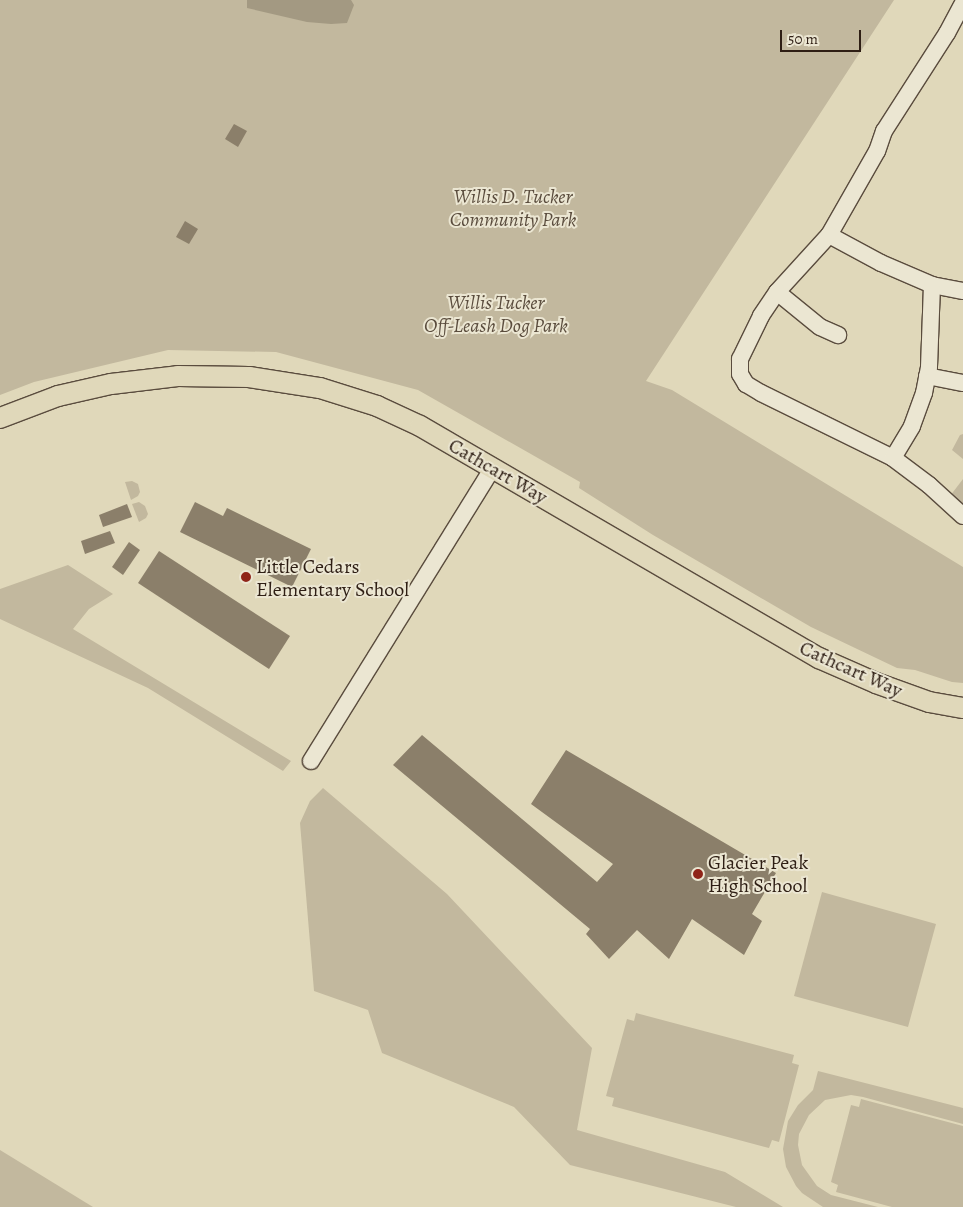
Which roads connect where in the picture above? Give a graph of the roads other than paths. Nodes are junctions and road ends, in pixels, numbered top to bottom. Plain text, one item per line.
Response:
1 (962, 8) edge
2 (829, 235) junction
3 (932, 285) junction
4 (963, 291) edge
5 (778, 292) junction
6 (838, 335) dead end
7 (927, 376) junction
8 (963, 383) edge
9 (0, 418) edge
10 (893, 458) junction
11 (493, 467) junction
12 (963, 516) edge
13 (963, 708) edge
14 (311, 761) dead end

1 - 2 street
2 - 3 street
2 - 5 street
3 - 4 street
3 - 7 street
5 - 6 street
5 - 10 street
7 - 8 street
7 - 10 street
9 - 11 main road, Cathcart Way
10 - 12 street
11 - 13 main road, Cathcart Way
11 - 14 street

